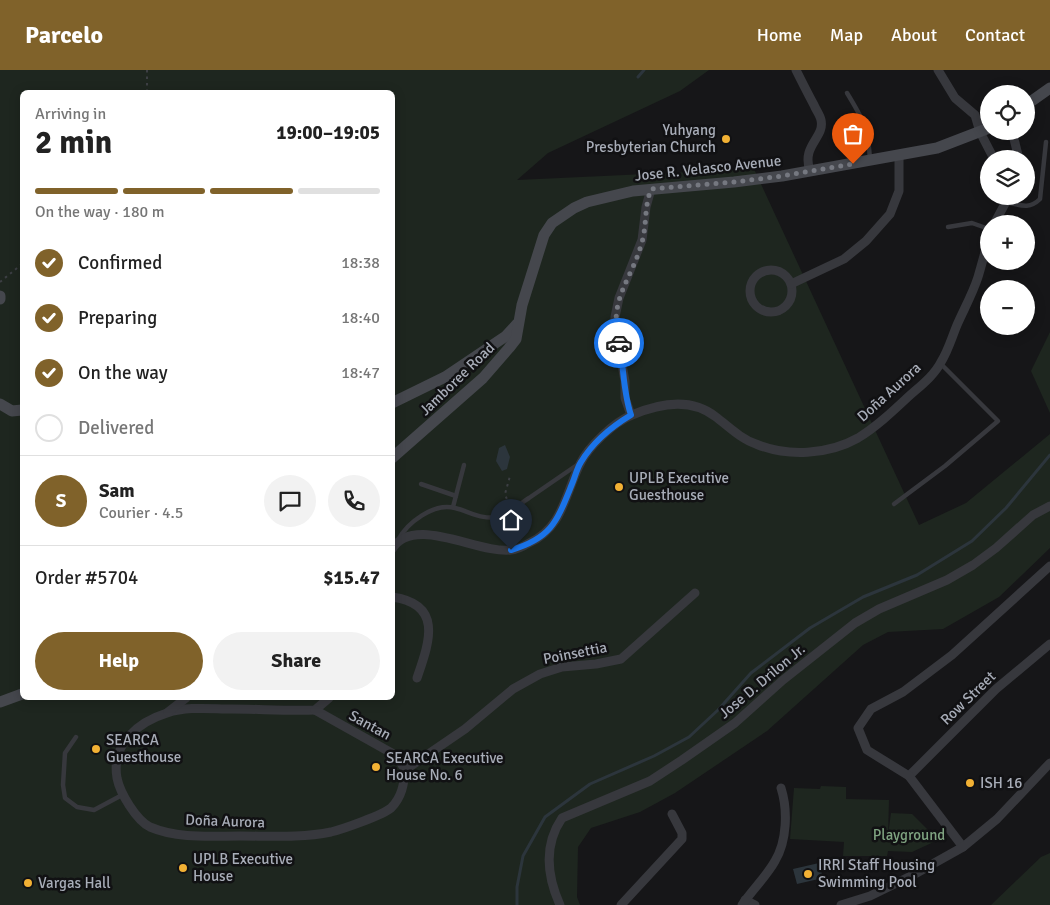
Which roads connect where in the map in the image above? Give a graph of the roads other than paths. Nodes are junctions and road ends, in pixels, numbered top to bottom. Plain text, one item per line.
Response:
1 (796, 70) edge
2 (938, 70) edge
3 (1050, 88) edge
4 (847, 93) dead end
5 (1035, 95) edge
6 (980, 123) edge
7 (980, 132) edge
8 (1046, 142) dead end
9 (899, 155) junction
10 (870, 161) junction
11 (810, 171) junction
12 (651, 189) junction
13 (1035, 204) edge
14 (980, 226) edge
15 (948, 227) dead end
16 (980, 270) edge
17 (530, 279) joint
18 (790, 284) junction
19 (517, 324) junction
20 (941, 363) junction
21 (395, 402) edge
22 (0, 404) edge
23 (20, 410) edge
24 (631, 415) junction
25 (395, 455) edge
26 (580, 462) junction
27 (464, 466) dead end
28 (421, 484) dead end
29 (456, 496) junction
30 (894, 504) dead end
31 (1050, 506) edge
32 (453, 507) junction
33 (395, 544) edge
34 (395, 545) edge
35 (1050, 566) edge
36 (695, 593) dead end
37 (395, 598) edge
38 (1050, 644) edge
39 (417, 678) dead end
40 (20, 695) edge
41 (183, 700) edge
42 (327, 700) edge
43 (0, 702) edge
44 (315, 710) junction
45 (168, 712) junction
46 (76, 737) dead end
47 (1050, 763) edge
48 (405, 770) junction
49 (908, 776) junction
50 (781, 788) dead end
51 (124, 794) junction
52 (672, 814) dead end
53 (963, 847) junction
54 (743, 903) edge
55 (560, 905) edge
56 (621, 905) edge
57 (755, 905) edge
58 (841, 905) edge

1 - 11 street
2 - 6 street
3 - 5 main road
4 - 10 lane
7 - 9 main road, Jose R. Velasco Avenue
8 - 13 lane
9 - 10 main road, Jose R. Velasco Avenue
9 - 18 street
10 - 11 main road, Jose R. Velasco Avenue
11 - 12 main road, Jose R. Velasco Avenue
12 - 17 main road, Jose R. Velasco Avenue
12 - 24 street
14 - 15 lane
16 - 20 street, Doña Aurora
17 - 19 main road, Jamboree Road
18 - 18 street
19 - 21 main road
19 - 25 main road, Jamboree Road
20 - 24 street, Doña Aurora
20 - 30 lane
22 - 23 main road
24 - 26 street, Doña Aurora
26 - 32 lane
26 - 34 street, Doña Aurora
27 - 29 lane
28 - 29 lane
29 - 32 lane
31 - 55 street, Jose D. Drilon Jr.
32 - 33 lane
35 - 49 street
36 - 48 street, Poinsettia
37 - 39 street
38 - 49 street, Row Street
40 - 43 main road
41 - 45 street
42 - 44 street
44 - 45 street, Doña Aurora
44 - 48 street, Santan
45 - 51 street, Doña Aurora
46 - 51 lane
47 - 53 street
48 - 51 street, Doña Aurora
49 - 53 street
50 - 54 street
52 - 56 street
53 - 58 street
54 - 57 street

